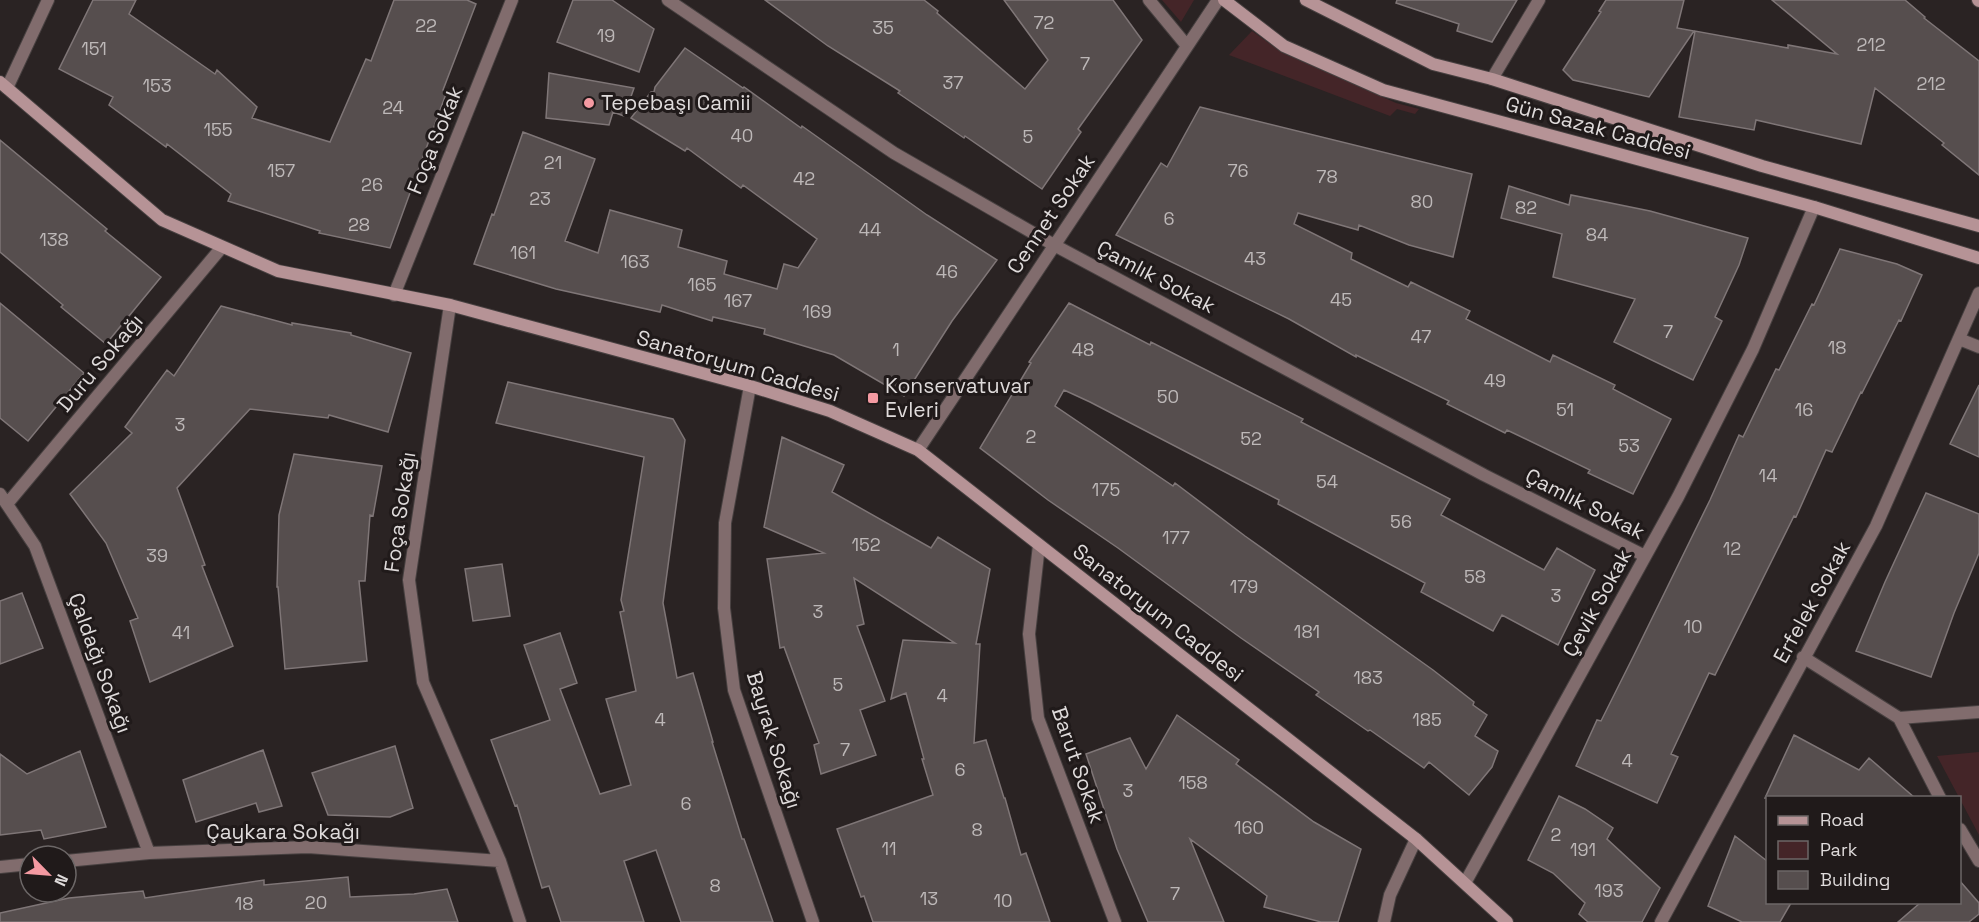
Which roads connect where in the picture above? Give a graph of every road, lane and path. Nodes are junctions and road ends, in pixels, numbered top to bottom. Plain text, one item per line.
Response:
1 (48, 0) edge
2 (512, 0) edge
3 (669, 0) edge
4 (1149, 0) edge
5 (1218, 0) edge
6 (1224, 0) edge
7 (1306, 0) edge
8 (1539, 0) edge
9 (1187, 46) junction
10 (1492, 79) junction
11 (3, 85) edge
12 (1814, 207) junction
13 (1979, 226) edge
14 (1054, 244) junction
15 (222, 247) junction
16 (1979, 258) edge
17 (1979, 293) edge
18 (394, 295) junction
19 (450, 305) junction
20 (1959, 339) junction
21 (1979, 347) edge
22 (750, 387) junction
23 (918, 450) junction
24 (4, 499) edge
25 (1039, 545) junction
26 (1645, 556) junction
27 (1803, 657) junction
28 (1979, 712) edge
29 (1899, 718) junction
30 (1939, 796) edge
31 (1961, 832) edge
32 (1416, 839) junction
33 (149, 853) junction
34 (78, 860) edge
35 (500, 861) junction
36 (1979, 861) edge
37 (18, 865) edge
38 (0, 867) edge
39 (1465, 883) junction
40 (520, 922) edge
41 (813, 922) edge
42 (1115, 922) edge
43 (1384, 922) edge
44 (1507, 922) edge
45 (1661, 922) edge

1 - 11 street
2 - 18 street, Foça Sokak
3 - 14 street, Çamlık Sokak
4 - 9 street
5 - 9 street, Cennet Sokak
6 - 12 main road, Gün Sazak Caddesi
7 - 10 main road, Gün Sazak Caddesi
8 - 10 street
9 - 14 street, Cennet Sokak
10 - 13 main road, Gün Sazak Caddesi
11 - 15 main road, Sanatoryum Caddesi
12 - 16 main road, Gün Sazak Caddesi
12 - 26 street, Çevik Sokak
14 - 23 street, Cennet Sokak
14 - 26 street, Çamlık Sokak
15 - 18 main road, Sanatoryum Caddesi
15 - 24 street, Duru Sokağı
17 - 20 street, Erfelek Sokak
18 - 19 main road, Sanatoryum Caddesi
19 - 22 main road, Sanatoryum Caddesi
19 - 35 street, Foça Sokağı
20 - 21 street
20 - 27 street, Erfelek Sokak
22 - 23 main road, Sanatoryum Caddesi
22 - 41 street, Bayrak Sokağı
23 - 25 main road, Sanatoryum Caddesi
24 - 33 street, Çaldağı Sokağı
25 - 32 main road, Sanatoryum Caddesi
25 - 42 street, Barut Sokak
26 - 39 street, Çevik Sokak
27 - 29 street
27 - 45 street, Erfelek Sokak
28 - 29 street
29 - 30 street
31 - 36 street
32 - 39 main road, Sanatoryum Caddesi
32 - 43 street
33 - 34 street, Çaykara Sokağı
33 - 35 street, Çaykara Sokağı
35 - 40 street, Foça Sokağı
37 - 38 street
39 - 44 main road, Sanatoryum Caddesi

